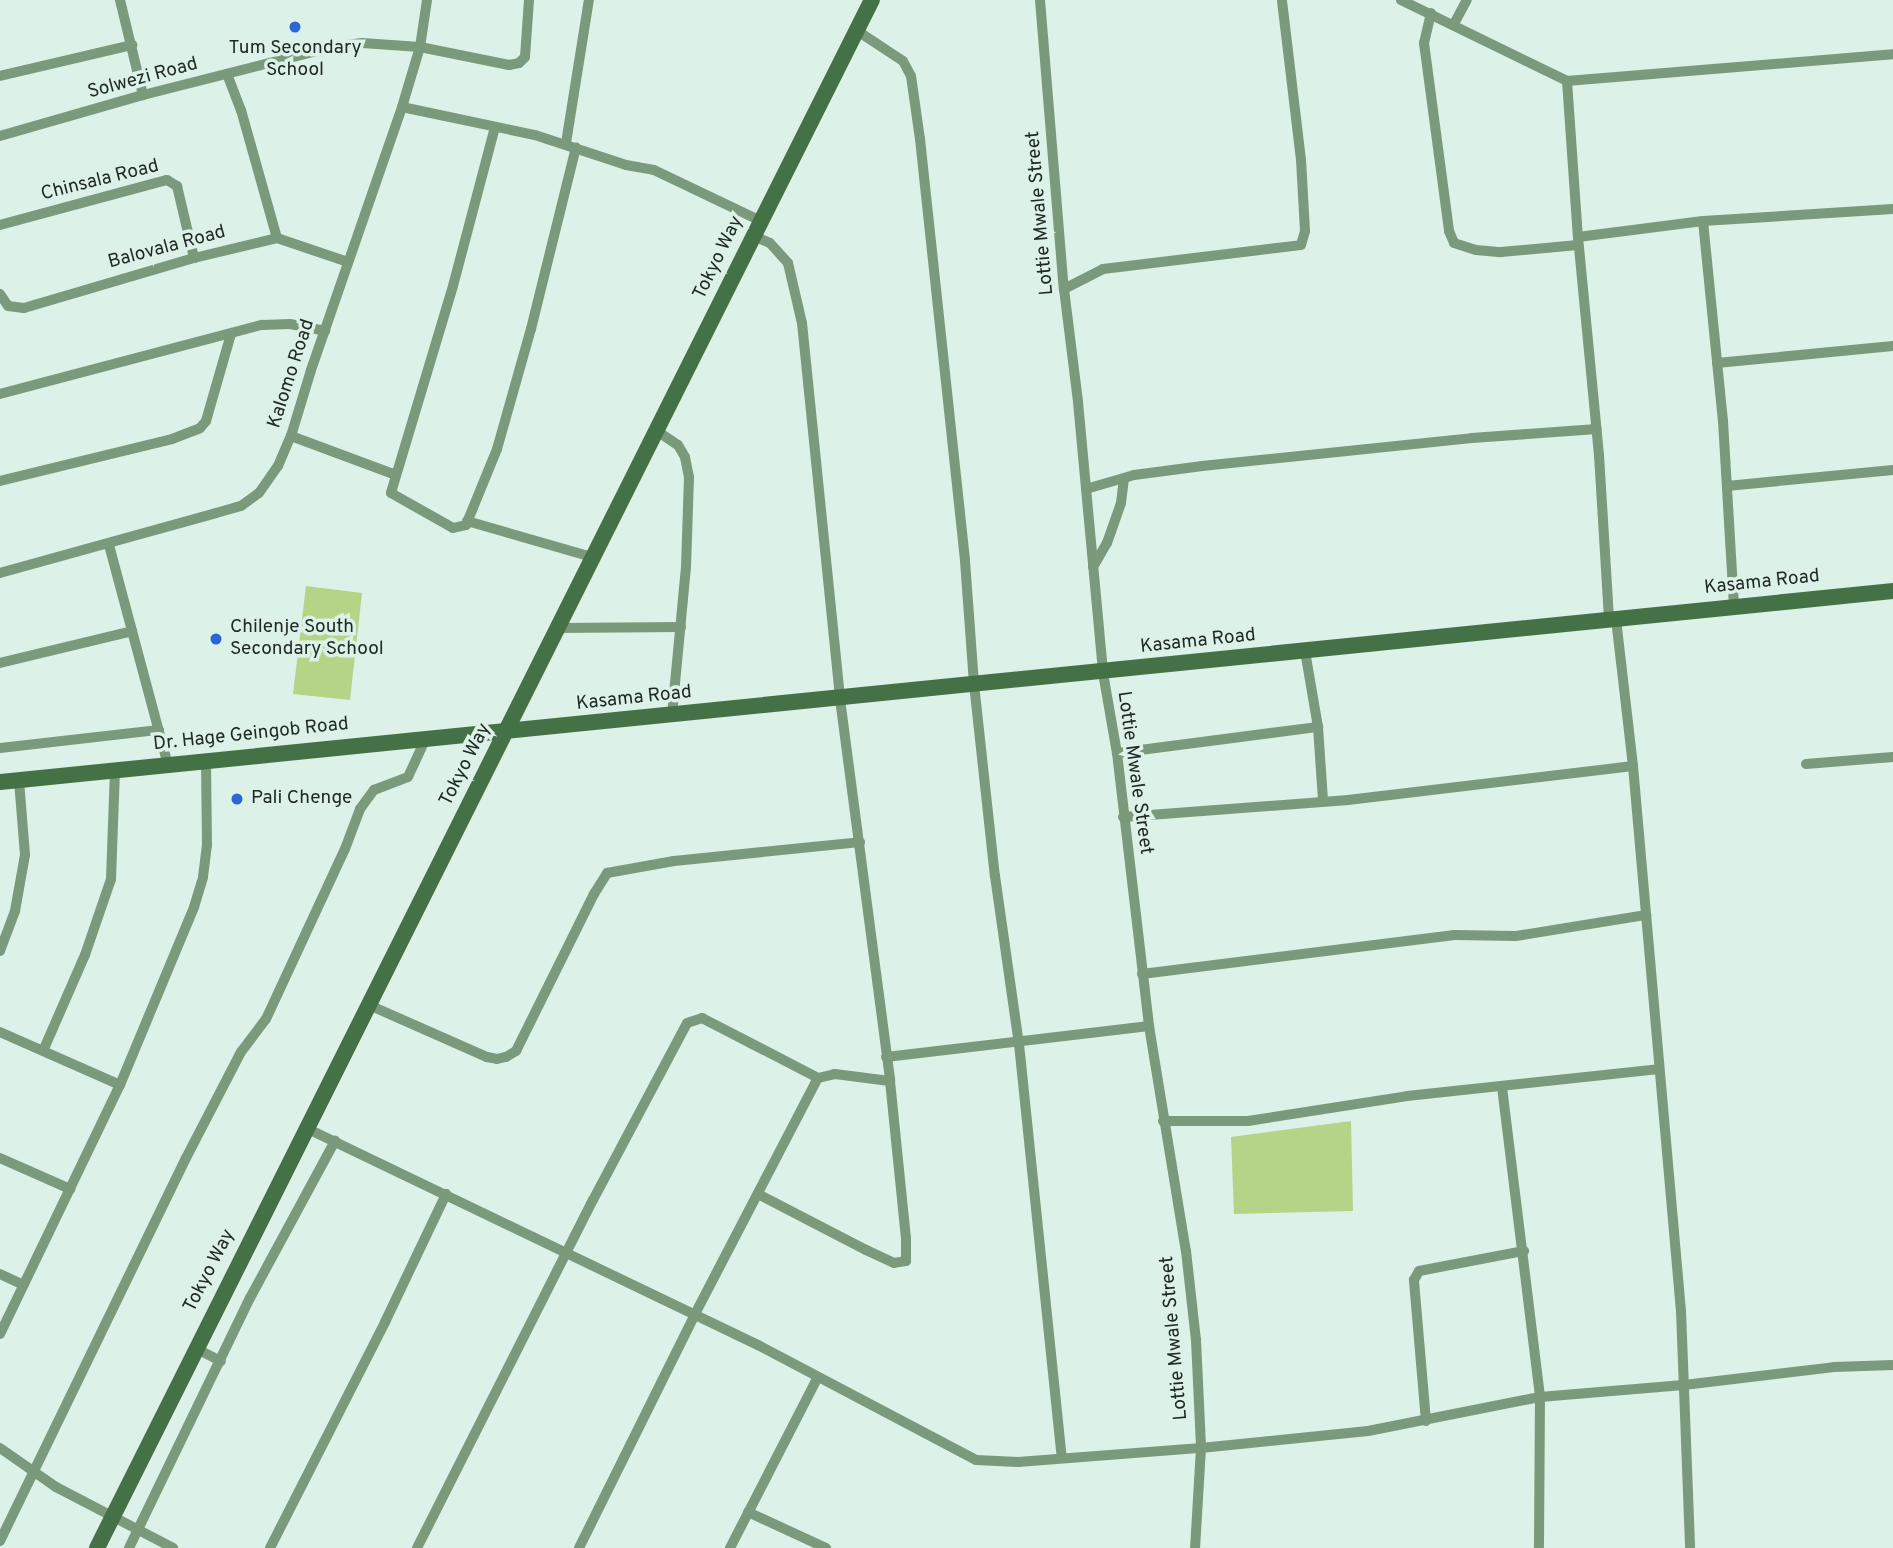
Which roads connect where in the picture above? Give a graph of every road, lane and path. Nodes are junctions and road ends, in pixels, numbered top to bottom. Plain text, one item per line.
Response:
1 (120, 0) edge
2 (427, 0) edge
3 (529, 0) edge
4 (589, 0) edge
5 (872, 0) edge
6 (1041, 0) edge
7 (1282, 0) edge
8 (1401, 0) edge
9 (1467, 0) edge
10 (1431, 13) junction
11 (1454, 24) junction
12 (856, 30) junction
13 (132, 45) junction
14 (420, 47) junction
15 (1893, 54) edge
16 (227, 74) junction
17 (0, 76) edge
18 (1567, 81) junction
19 (143, 95) junction
20 (401, 107) junction
21 (495, 127) junction
22 (0, 136) edge
23 (571, 145) junction
24 (1893, 209) edge
25 (1703, 221) junction
26 (0, 225) edge
27 (758, 228) junction
28 (277, 239) junction
29 (1578, 241) junction
30 (194, 258) junction
31 (348, 262) junction
32 (1064, 289) junction
33 (0, 294) edge
34 (325, 331) junction
35 (231, 334) junction
36 (1893, 346) edge
37 (1717, 363) junction
38 (0, 394) edge
39 (1597, 429) junction
40 (657, 431) junction
41 (291, 436) junction
42 (1893, 470) edge
43 (396, 475) junction
44 (1124, 478) junction
45 (0, 481) edge
46 (1727, 486) junction
47 (1086, 489) junction
48 (467, 521) junction
49 (109, 545) junction
50 (592, 557) junction
51 (1093, 567) junction
52 (0, 573) edge
53 (1893, 592) edge
54 (1734, 607) junction
55 (1613, 620) junction
56 (681, 627) junction
57 (558, 628) junction
58 (132, 631) junction
59 (1305, 651) junction
60 (0, 663) edge
61 (1103, 673) junction
62 (974, 684) junction
63 (523, 698) junction
64 (840, 699) junction
65 (672, 716) junction
66 (1318, 727) junction
67 (546, 729) junction
68 (159, 730) junction
69 (507, 731) junction
70 (477, 734) junction
71 (426, 738) junction
72 (0, 747) edge
73 (1117, 753) junction
74 (1893, 757) edge
75 (206, 761) junction
76 (490, 764) junction
77 (1806, 764) dead end
78 (168, 765) junction
79 (1633, 766) junction
80 (115, 770) junction
81 (19, 780) junction
82 (0, 782) edge
83 (1323, 801) junction
84 (1123, 817) junction
85 (860, 842) junction
86 (1646, 915) junction
87 (0, 951) edge
88 (1142, 974) junction
89 (369, 1005) junction
90 (1149, 1026) junction
91 (0, 1032) edge
92 (1018, 1044) junction
93 (43, 1051) junction
94 (886, 1057) junction
95 (1659, 1069) junction
96 (818, 1078) junction
97 (890, 1081) junction
98 (120, 1085) junction
99 (1502, 1087) junction
100 (1163, 1121) junction
101 (306, 1128) junction
102 (335, 1141) junction
103 (0, 1158) edge
104 (70, 1189) junction
105 (446, 1194) junction
106 (758, 1194) junction
107 (1524, 1251) junction
108 (566, 1254) junction
109 (0, 1274) edge
110 (24, 1285) junction
111 (695, 1314) junction
112 (0, 1334) edge
113 (195, 1348) junction
114 (221, 1361) junction
115 (1893, 1365) edge
116 (817, 1379) junction
117 (1684, 1385) junction
118 (1540, 1397) junction
119 (1426, 1421) junction
120 (0, 1448) edge
121 (1201, 1448) junction
122 (1062, 1457) junction
123 (33, 1472) junction
124 (748, 1512) junction
125 (112, 1518) junction
126 (138, 1532) junction
127 (0, 1541) edge
128 (97, 1548) edge
129 (129, 1548) edge
130 (173, 1548) edge
131 (270, 1548) edge
132 (417, 1548) edge
133 (579, 1548) edge
134 (730, 1548) edge
135 (826, 1548) edge
136 (1195, 1548) edge
137 (1539, 1548) edge
138 (1690, 1548) edge

1 - 13 street
2 - 14 street, Kalomo Road
3 - 14 street, Solwezi Road
4 - 23 street
5 - 12 street, Tokyo Way
6 - 32 street, Lottie Mwale Street
7 - 32 street
8 - 10 street
9 - 11 street
10 - 11 street
10 - 29 street
11 - 18 street
12 - 27 street, Tokyo Way
12 - 62 street
13 - 17 street
13 - 19 street
14 - 16 street, Solwezi Road
14 - 20 street, Kalomo Road
15 - 18 street
16 - 19 street, Solwezi Road
16 - 28 street
18 - 29 street
19 - 22 street, Solwezi Road
20 - 21 street
20 - 31 street, Kalomo Road
21 - 23 street
21 - 43 street
23 - 27 street
23 - 48 street
24 - 25 street
25 - 29 street
25 - 37 street
26 - 30 street, Chinsala Road
27 - 40 street, Tokyo Way
27 - 64 street
28 - 30 street, Balovala Road
28 - 31 street
29 - 39 street
30 - 33 street, Balovala Road
31 - 34 street, Kalomo Road
32 - 47 street, Lottie Mwale Street
34 - 35 street
34 - 41 street, Kalomo Road
35 - 38 street
35 - 45 street
36 - 37 street
37 - 46 street
39 - 44 street
39 - 55 street
40 - 50 street, Tokyo Way
40 - 56 street
41 - 43 street
41 - 49 street, Kalomo Road
42 - 46 street
43 - 48 street
44 - 47 street
44 - 51 street
46 - 54 street
47 - 51 street, Lottie Mwale Street
48 - 50 street
49 - 52 street, Kalomo Road
49 - 58 street
50 - 57 street, Tokyo Way
51 - 61 street, Lottie Mwale Street
53 - 54 street, Kasama Road
54 - 55 street, Kasama Road
55 - 59 street, Kasama Road
55 - 79 street
56 - 57 street
56 - 65 street
57 - 63 street, Tokyo Way
58 - 60 street
58 - 68 street
59 - 61 street, Kasama Road
59 - 66 street
61 - 62 street, Kasama Road
61 - 73 street, Lottie Mwale Street
62 - 64 street, Kasama Road
62 - 92 street
63 - 67 street
63 - 69 street, Tokyo Way
64 - 65 street, Kasama Road
64 - 85 street
65 - 67 street, Kasama Road
66 - 73 street
66 - 83 street
67 - 69 street, Kasama Road
68 - 72 street
68 - 78 street
69 - 70 street, Dr. Hage Geingob Road
69 - 76 street, Tokyo Way
70 - 71 street, Dr. Hage Geingob Road
70 - 76 street
71 - 75 street, Dr. Hage Geingob Road
71 - 123 street
73 - 84 street, Lottie Mwale Street
74 - 77 street
75 - 78 street, Dr. Hage Geingob Road
75 - 98 street
76 - 89 street, Tokyo Way
78 - 80 street, Dr. Hage Geingob Road
79 - 83 street
79 - 86 street
80 - 81 street, Dr. Hage Geingob Road
80 - 93 street
81 - 82 street, Dr. Hage Geingob Road
81 - 87 street
83 - 84 street
84 - 88 street, Lottie Mwale Street
85 - 89 street
85 - 94 street
86 - 88 street
86 - 95 street
88 - 90 street, Lottie Mwale Street
89 - 101 street, Tokyo Way
90 - 92 street
90 - 100 street, Lottie Mwale Street
91 - 93 street
92 - 94 street
92 - 122 street
93 - 98 street
94 - 97 street
95 - 99 street
95 - 117 street
96 - 97 street
96 - 106 street
96 - 108 street
97 - 106 street
98 - 104 street
99 - 100 street
99 - 107 street
100 - 121 street, Lottie Mwale Street
101 - 102 street
101 - 113 street, Tokyo Way
102 - 105 street
102 - 114 street
103 - 104 street
104 - 110 street
105 - 108 street
105 - 131 street
106 - 111 street
107 - 118 street
107 - 119 street
108 - 111 street
108 - 132 street
109 - 110 street
110 - 112 street
111 - 116 street
111 - 133 street
113 - 114 street
113 - 125 street, Tokyo Way
114 - 126 street
115 - 117 street
116 - 122 street
116 - 124 street
117 - 118 street
117 - 138 street
118 - 119 street
118 - 137 street
119 - 121 street
120 - 123 street
121 - 122 street
121 - 136 street, Lottie Mwale Street
123 - 125 street
123 - 127 street
124 - 134 street
124 - 135 street
125 - 126 street
125 - 128 street, Tokyo Way
126 - 129 street
126 - 130 street

